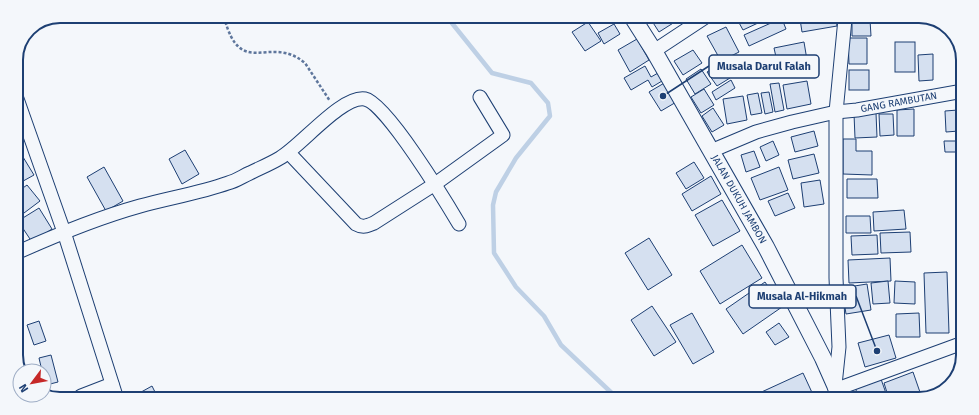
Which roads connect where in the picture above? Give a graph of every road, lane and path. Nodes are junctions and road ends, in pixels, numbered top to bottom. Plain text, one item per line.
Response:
1 (226, 23) edge
2 (636, 23) edge
3 (696, 23) edge
4 (845, 23) edge
5 (654, 51) junction
6 (956, 92) edge
7 (480, 97) dead end
8 (338, 111) junction
9 (836, 112) junction
10 (23, 116) edge
11 (711, 151) junction
12 (289, 153) junction
13 (435, 184) junction
14 (459, 224) dead end
15 (64, 232) junction
16 (23, 251) edge
17 (956, 346) edge
18 (114, 390) edge
19 (837, 391) edge
20 (103, 392) edge

1 - 8 path
2 - 5 street, JALAN DUKUH JAMBON
3 - 5 street
4 - 9 street
5 - 11 street, JALAN DUKUH JAMBON
6 - 9 street, GANG RAMBUTAN
7 - 13 street
8 - 12 street
8 - 13 street
9 - 11 street, GANG RAMBUTAN
9 - 19 street
10 - 15 street
11 - 19 street, JALAN DUKUH JAMBON
12 - 13 street
12 - 15 street
13 - 14 street
15 - 16 street
15 - 18 street
17 - 19 street
18 - 20 street

